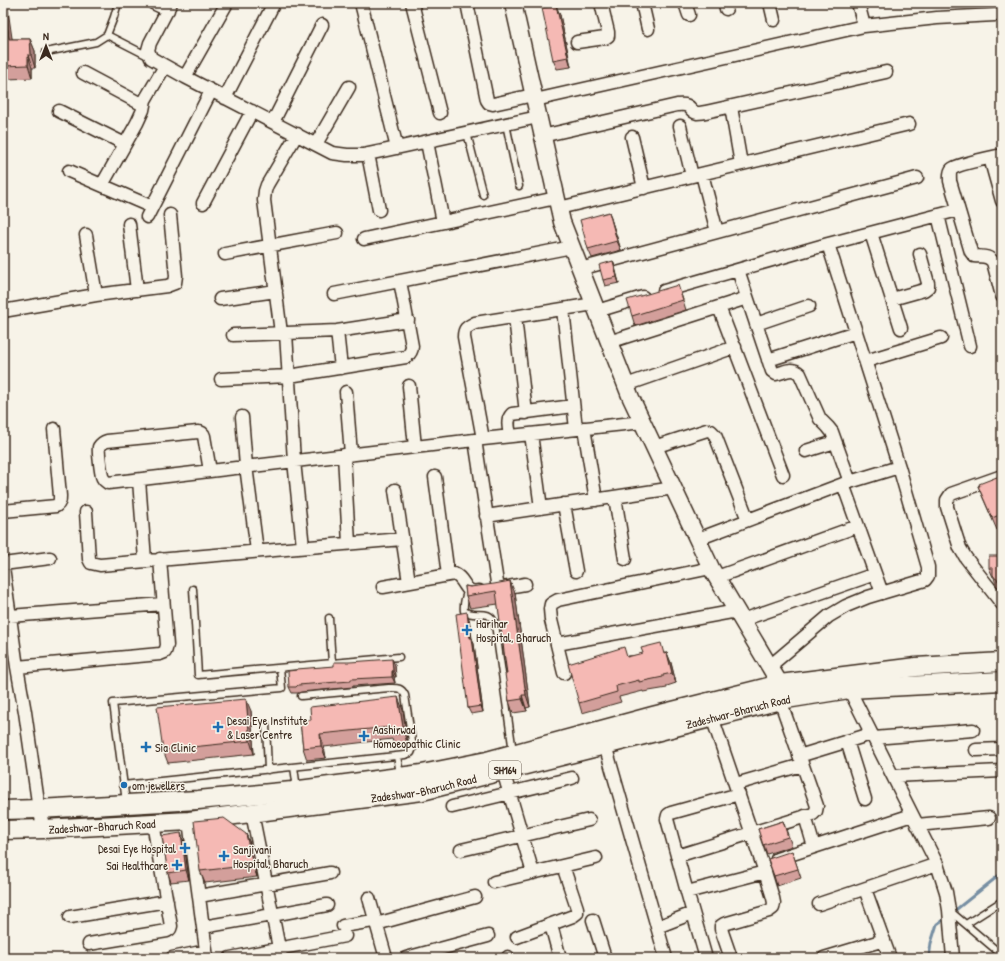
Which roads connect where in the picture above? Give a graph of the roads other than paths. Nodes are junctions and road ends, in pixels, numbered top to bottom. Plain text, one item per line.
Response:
1 (118, 3) edge
2 (153, 3) edge
3 (227, 3) edge
4 (274, 3) edge
5 (361, 3) edge
6 (412, 3) edge
7 (467, 3) edge
8 (515, 3) edge
9 (601, 3) edge
10 (642, 3) edge
11 (686, 3) edge
12 (770, 3) edge
13 (858, 3) edge
14 (170, 6) edge
15 (689, 15) dead end
16 (995, 15) dead end
17 (774, 20) dead end
18 (322, 25) dead end
19 (864, 26) junction
20 (648, 29) dead end
21 (107, 35) junction
22 (577, 42) dead end
23 (46, 52) dead end
24 (151, 58) junction
25 (165, 66) junction
26 (886, 72) dead end
27 (83, 73) dead end
28 (185, 77) junction
29 (349, 87) dead end
30 (211, 91) junction
31 (225, 98) junction
32 (534, 98) junction
33 (143, 105) junction
34 (731, 107) junction
35 (59, 111) dead end
36 (252, 112) junction
37 (440, 113) dead end
38 (538, 117) junction
39 (273, 122) junction
40 (506, 124) junction
41 (909, 124) dead end
42 (680, 126) dead end
43 (467, 133) junction
44 (296, 134) junction
45 (542, 136) junction
46 (632, 137) dead end
47 (427, 142) junction
48 (125, 144) junction
49 (316, 144) junction
50 (398, 148) junction
51 (368, 154) junction
52 (996, 156) edge
53 (741, 164) junction
54 (69, 171) dead end
55 (697, 175) junction
56 (917, 178) dead end
57 (102, 185) junction
58 (519, 186) dead end
59 (644, 188) junction
60 (483, 195) dead end
61 (1002, 201) edge
62 (203, 203) dead end
63 (558, 203) junction
64 (379, 210) dead end
65 (958, 210) junction
66 (170, 215) dead end
67 (938, 215) junction
68 (444, 222) junction
69 (129, 224) dead end
70 (716, 232) junction
71 (337, 233) dead end
72 (871, 233) junction
73 (86, 235) dead end
74 (364, 239) dead end
75 (828, 244) junction
76 (270, 246) junction
77 (572, 247) junction
78 (225, 254) dead end
79 (920, 254) dead end
80 (580, 269) junction
81 (738, 270) junction
82 (999, 270) edge
83 (400, 281) junction
84 (137, 290) junction
85 (276, 291) junction
86 (334, 294) dead end
87 (96, 295) junction
88 (1002, 296) edge
89 (747, 298) junction
90 (220, 299) dead end
91 (892, 299) junction
92 (809, 306) dead end
93 (595, 307) junction
94 (719, 307) junction
95 (563, 309) junction
96 (3, 311) edge
97 (515, 317) junction
98 (408, 320) junction
99 (756, 324) junction
100 (901, 328) dead end
101 (337, 331) junction
102 (856, 332) junction
103 (284, 333) junction
104 (234, 335) dead end
105 (941, 338) dead end
106 (609, 342) junction
107 (970, 346) dead end
108 (735, 347) junction
109 (768, 360) junction
110 (866, 361) junction
111 (341, 368) junction
112 (289, 376) junction
113 (221, 379) dead end
114 (409, 386) dead end
115 (626, 386) junction
116 (346, 392) dead end
117 (573, 406) junction
118 (526, 412) junction
119 (242, 416) dead end
120 (643, 422) junction
121 (54, 429) dead end
122 (580, 429) junction
123 (531, 434) junction
124 (510, 436) junction
125 (479, 439) junction
126 (835, 442) junction
127 (654, 446) junction
128 (415, 447) junction
129 (806, 451) dead end
130 (348, 455) junction
131 (294, 461) junction
132 (246, 466) junction
133 (900, 467) junction
134 (210, 471) junction
135 (783, 475) dead end
136 (1002, 476) edge
137 (435, 477) dead end
138 (139, 480) junction
139 (846, 483) junction
140 (674, 488) junction
141 (395, 490) dead end
142 (615, 497) junction
143 (596, 500) junction
144 (564, 504) junction
145 (541, 508) junction
146 (3, 511) edge
147 (86, 512) dead end
148 (486, 516) junction
149 (748, 520) junction
150 (858, 526) junction
151 (402, 539) junction
152 (698, 539) junction
153 (349, 543) junction
154 (303, 547) junction
155 (258, 551) junction
156 (50, 558) dead end
157 (160, 559) junction
158 (625, 559) dead end
159 (146, 560) junction
160 (3, 564) edge
161 (3, 567) edge
162 (576, 571) dead end
163 (714, 572) junction
164 (875, 574) junction
165 (448, 575) junction
166 (409, 582) junction
167 (525, 584) dead end
168 (383, 587) dead end
169 (193, 589) dead end
170 (498, 589) junction
171 (468, 590) junction
172 (882, 593) junction
173 (163, 604) junction
174 (1002, 604) edge
175 (739, 615) junction
176 (10, 616) junction
177 (329, 618) dead end
178 (557, 644) junction
179 (399, 657) dead end
180 (1002, 662) edge
181 (332, 663) junction
182 (770, 666) junction
183 (17, 667) junction
184 (280, 668) junction
185 (564, 673) dead end
186 (1002, 681) edge
187 (849, 689) junction
188 (782, 694) junction
189 (301, 696) dead end
190 (712, 717) junction
191 (266, 724) dead end
192 (973, 730) dead end
193 (872, 736) junction
194 (847, 741) junction
195 (604, 746) junction
196 (1002, 749) edge
197 (976, 750) dead end
198 (513, 754) junction
199 (398, 756) junction
200 (801, 760) junction
201 (294, 767) junction
202 (268, 770) junction
203 (503, 771) junction
204 (1002, 771) edge
205 (893, 776) junction
206 (400, 777) junction
207 (572, 778) dead end
208 (123, 785) junction
209 (738, 789) junction
210 (297, 790) junction
211 (509, 794) junction
212 (865, 798) dead end
213 (126, 805) junction
214 (452, 807) dead end
215 (3, 810) edge
216 (39, 810) junction
217 (252, 813) junction
218 (805, 816) junction
219 (989, 818) dead end
220 (588, 820) dead end
221 (915, 820) junction
222 (189, 821) junction
223 (153, 823) junction
224 (44, 829) junction
225 (3, 830) edge
226 (752, 832) junction
227 (522, 836) junction
228 (814, 847) junction
229 (461, 850) dead end
230 (677, 856) junction
231 (596, 858) dead end
232 (937, 864) junction
233 (563, 866) junction
234 (764, 868) junction
235 (330, 873) dead end
236 (533, 873) junction
237 (494, 882) dead end
238 (266, 885) junction
239 (865, 888) junction
240 (687, 892) junction
241 (199, 896) junction
242 (475, 897) dead end
243 (369, 898) dead end
244 (167, 901) junction
245 (1002, 901) edge
246 (819, 904) dead end
247 (328, 905) dead end
248 (949, 910) junction
249 (693, 913) junction
250 (272, 915) junction
251 (70, 917) dead end
252 (593, 920) dead end
253 (376, 924) junction
254 (966, 924) junction
255 (551, 925) junction
256 (657, 926) junction
257 (202, 927) junction
258 (488, 936) dead end
259 (517, 937) dead end
260 (884, 940) junction
261 (89, 944) dead end
262 (280, 953) edge
263 (207, 954) edge
264 (1002, 955) edge
265 (841, 956) edge
266 (172, 958) edge
267 (230, 958) edge
268 (386, 958) edge
269 (406, 958) edge
270 (560, 958) edge
271 (604, 958) edge
272 (666, 958) edge
273 (706, 958) edge
274 (731, 958) edge
275 (824, 958) edge
276 (890, 958) edge
277 (953, 958) edge

1 - 21 lane
2 - 14 street
3 - 28 street
4 - 31 street
5 - 50 street
6 - 37 street
7 - 32 street
8 - 32 main road
9 - 22 street
10 - 20 street
11 - 15 street
12 - 17 street
13 - 19 street
14 - 24 street
16 - 19 street
18 - 39 street
19 - 32 street
21 - 23 lane
21 - 24 lane
24 - 25 street
25 - 28 street
25 - 33 street
26 - 34 street
27 - 33 street
28 - 30 street
29 - 49 street
30 - 31 street
30 - 57 street
31 - 36 street
32 - 38 main road
33 - 48 street
34 - 45 street
34 - 53 street
35 - 48 street
36 - 39 street
36 - 62 street
38 - 40 street
38 - 45 main road
39 - 44 street
40 - 43 street
40 - 58 lane
41 - 53 street
42 - 55 street
43 - 47 street
43 - 60 lane
44 - 49 street
44 - 76 street
45 - 63 main road
46 - 59 street
47 - 50 street
47 - 68 street
48 - 57 street
49 - 51 street
50 - 51 street
51 - 64 street
52 - 61 street
52 - 65 street
53 - 55 street
54 - 57 street
55 - 59 street
55 - 70 street
56 - 70 street
59 - 63 street
63 - 68 street
63 - 77 main road
65 - 67 street
65 - 82 street
66 - 84 street
67 - 72 street
67 - 107 street
68 - 74 street
69 - 84 street
70 - 80 street
71 - 76 street
72 - 75 street
72 - 91 street
73 - 87 street
75 - 81 street
75 - 102 street
76 - 78 street
76 - 85 street
77 - 80 main road
77 - 83 street
79 - 91 street
80 - 93 main road
81 - 89 street
81 - 93 street
82 - 88 street
83 - 86 street
83 - 98 street
84 - 87 street
85 - 90 street
85 - 103 street
87 - 96 street
89 - 94 street
89 - 99 street
91 - 100 street
92 - 99 street
93 - 95 street
93 - 106 main road
94 - 106 street
94 - 108 street
95 - 97 street
95 - 117 street
97 - 118 street
97 - 125 street
98 - 101 street
98 - 111 street
99 - 109 street
101 - 103 street
101 - 111 street
102 - 109 street
102 - 110 street
103 - 104 street
103 - 112 street
105 - 110 street
106 - 115 main road
108 - 115 street
108 - 135 street
109 - 126 street
110 - 133 street
111 - 112 street
112 - 113 street
112 - 131 street
114 - 128 street
115 - 120 main road
116 - 130 street
117 - 118 street
117 - 122 street
118 - 124 street
119 - 132 street
120 - 122 street
120 - 127 main road
121 - 146 street
122 - 123 street
122 - 143 street
123 - 124 street
123 - 145 street
124 - 125 street
125 - 128 street
125 - 148 street
126 - 129 street
126 - 139 street
127 - 140 main road
127 - 149 street
128 - 130 street
130 - 131 street
130 - 153 street
131 - 132 street
131 - 154 street
132 - 134 street
132 - 155 street
133 - 139 street
133 - 172 street
134 - 138 street
134 - 138 street
136 - 174 street
137 - 165 street
138 - 159 street
139 - 149 street
139 - 150 street
140 - 142 street
140 - 152 main road
141 - 151 street
142 - 143 street
142 - 158 street
143 - 144 street
144 - 145 street
144 - 162 street
145 - 148 street
147 - 159 street
148 - 170 street
149 - 152 street
150 - 163 street
150 - 164 street
151 - 153 street
151 - 166 street
152 - 163 main road
153 - 154 street
154 - 155 street
155 - 157 street
156 - 160 street
157 - 159 street
157 - 173 street
161 - 176 street
163 - 175 main road
163 - 178 street
164 - 172 street
164 - 175 street
165 - 166 street
165 - 171 street
166 - 168 street
167 - 170 street
169 - 184 lane
170 - 171 street
171 - 198 lane
172 - 182 street
173 - 176 street
173 - 183 street
175 - 178 street
175 - 182 main road
176 - 183 street
177 - 181 lane
178 - 185 street
179 - 181 lane
180 - 188 main road, Zadeshwar-Bharuch Road / SH164
181 - 184 lane
182 - 188 main road
183 - 216 street
184 - 208 lane
186 - 187 main road, Zadeshwar-Bharuch Road / SH164
187 - 188 main road, Zadeshwar-Bharuch Road / SH164
187 - 193 street
188 - 190 main road, Zadeshwar-Bharuch Road / SH164
188 - 198 main road, Zadeshwar-Bharuch Road / SH164
188 - 200 street
189 - 199 lane
190 - 195 main road, Zadeshwar-Bharuch Road / SH164
190 - 209 street
191 - 202 lane
192 - 193 street
193 - 194 street
193 - 205 street
194 - 200 street
194 - 212 street
195 - 203 main road, Zadeshwar-Bharuch Road / SH164
195 - 256 street
196 - 197 street
198 - 206 main road, Zadeshwar-Bharuch Road / SH164
199 - 201 lane
199 - 206 lane
200 - 209 street
200 - 218 street
201 - 202 lane
201 - 210 lane
202 - 208 lane
203 - 211 street
203 - 217 main road, Zadeshwar-Bharuch Road / SH164
204 - 205 street
205 - 221 street
206 - 210 main road, Zadeshwar-Bharuch Road / SH164
207 - 211 street
208 - 213 lane
209 - 226 street
209 - 230 street
210 - 213 main road, Zadeshwar-Bharuch Road / SH164
211 - 214 street
211 - 227 street
213 - 216 main road, Zadeshwar-Bharuch Road / SH164
215 - 216 main road, Zadeshwar-Bharuch Road / SH164
216 - 224 street
217 - 222 main road, Zadeshwar-Bharuch Road / SH164
217 - 238 street
218 - 226 street
218 - 228 street
219 - 221 street
220 - 227 street
221 - 228 street
221 - 232 street
222 - 223 main road, Zadeshwar-Bharuch Road / SH164
222 - 241 street
223 - 224 main road, Zadeshwar-Bharuch Road / SH164
223 - 244 street
224 - 225 main road, Zadeshwar-Bharuch Road / SH164
226 - 230 street
226 - 234 street
227 - 229 street
227 - 236 street
228 - 234 street
230 - 240 street
231 - 233 street
232 - 239 street
232 - 248 street
233 - 236 street
233 - 255 street
234 - 240 street
234 - 274 street
235 - 238 street
236 - 237 street
238 - 241 street
238 - 250 street
239 - 246 street
239 - 260 street
240 - 249 street
241 - 257 street
242 - 253 street
243 - 253 street
244 - 251 street
244 - 261 street
245 - 254 lane
247 - 250 street
248 - 254 lane
248 - 277 street
249 - 256 street
249 - 273 street
250 - 257 street
250 - 262 street
252 - 271 street
253 - 262 street
253 - 268 street
254 - 264 lane
255 - 259 street
255 - 270 street
256 - 272 street
257 - 263 street
258 - 269 street
260 - 265 street
260 - 276 street
262 - 267 street
263 - 266 street
265 - 275 street

